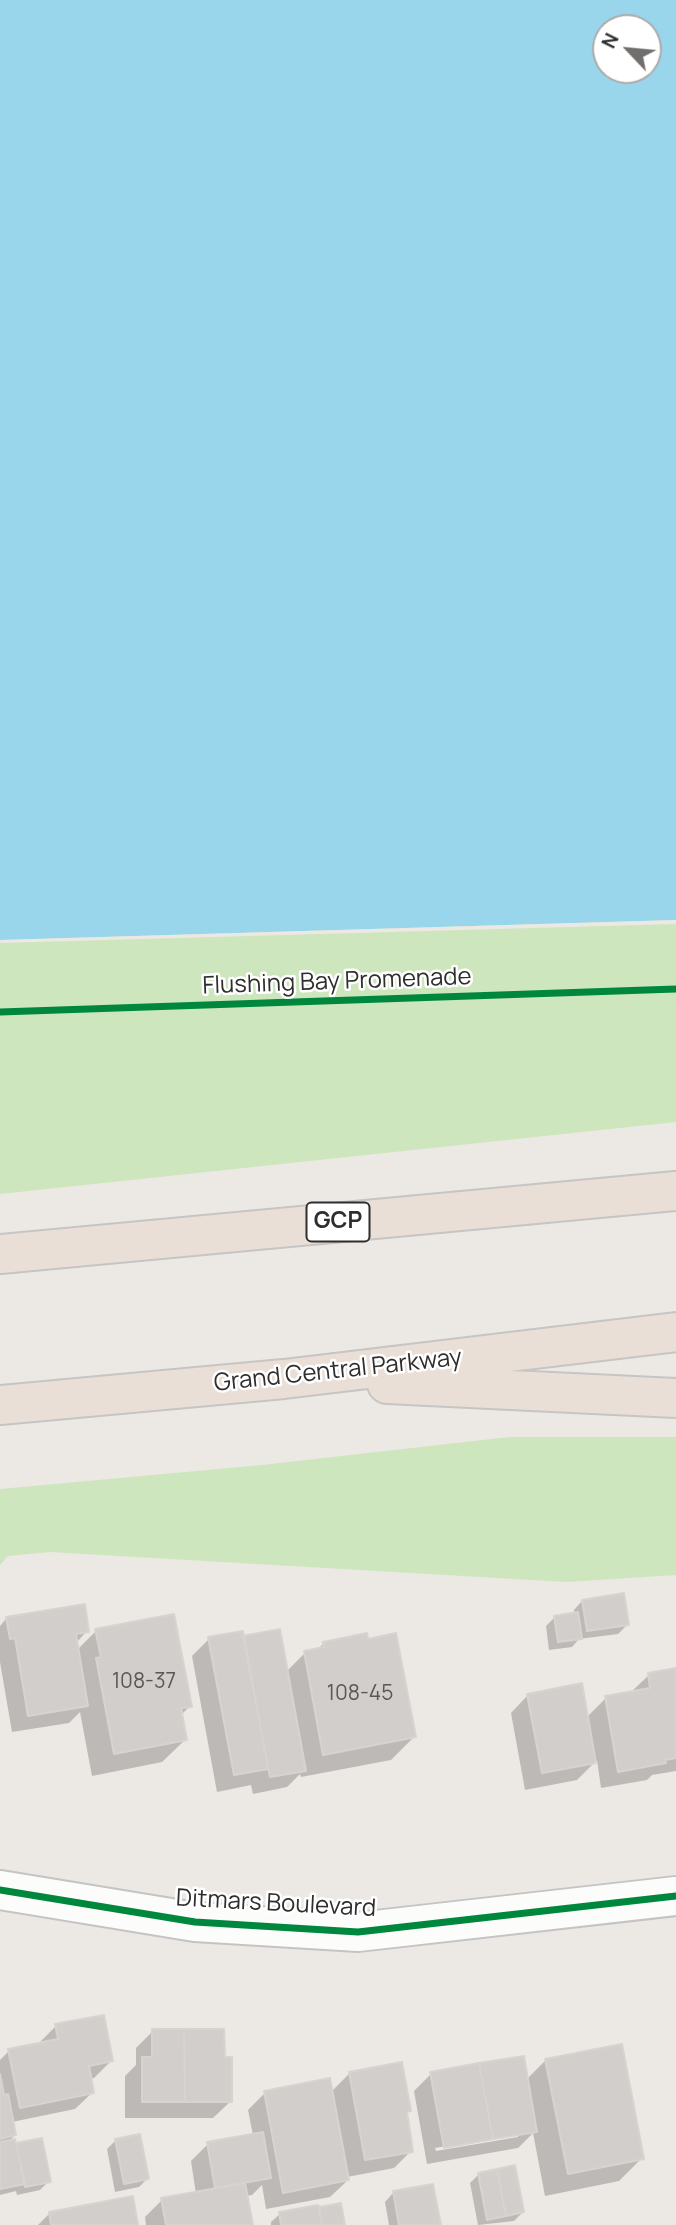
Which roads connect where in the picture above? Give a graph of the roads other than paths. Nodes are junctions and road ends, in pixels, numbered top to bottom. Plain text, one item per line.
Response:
1 (676, 1191) edge
2 (0, 1254) edge
3 (676, 1332) edge
4 (284, 1379) junction
5 (676, 1398) edge
6 (0, 1405) edge
7 (0, 1890) edge
8 (676, 1896) edge

1 - 2 highway, GCP
3 - 4 highway, Grand Central Parkway
4 - 5 highway
4 - 6 highway, Grand Central Parkway
7 - 8 street, Ditmars Boulevard

